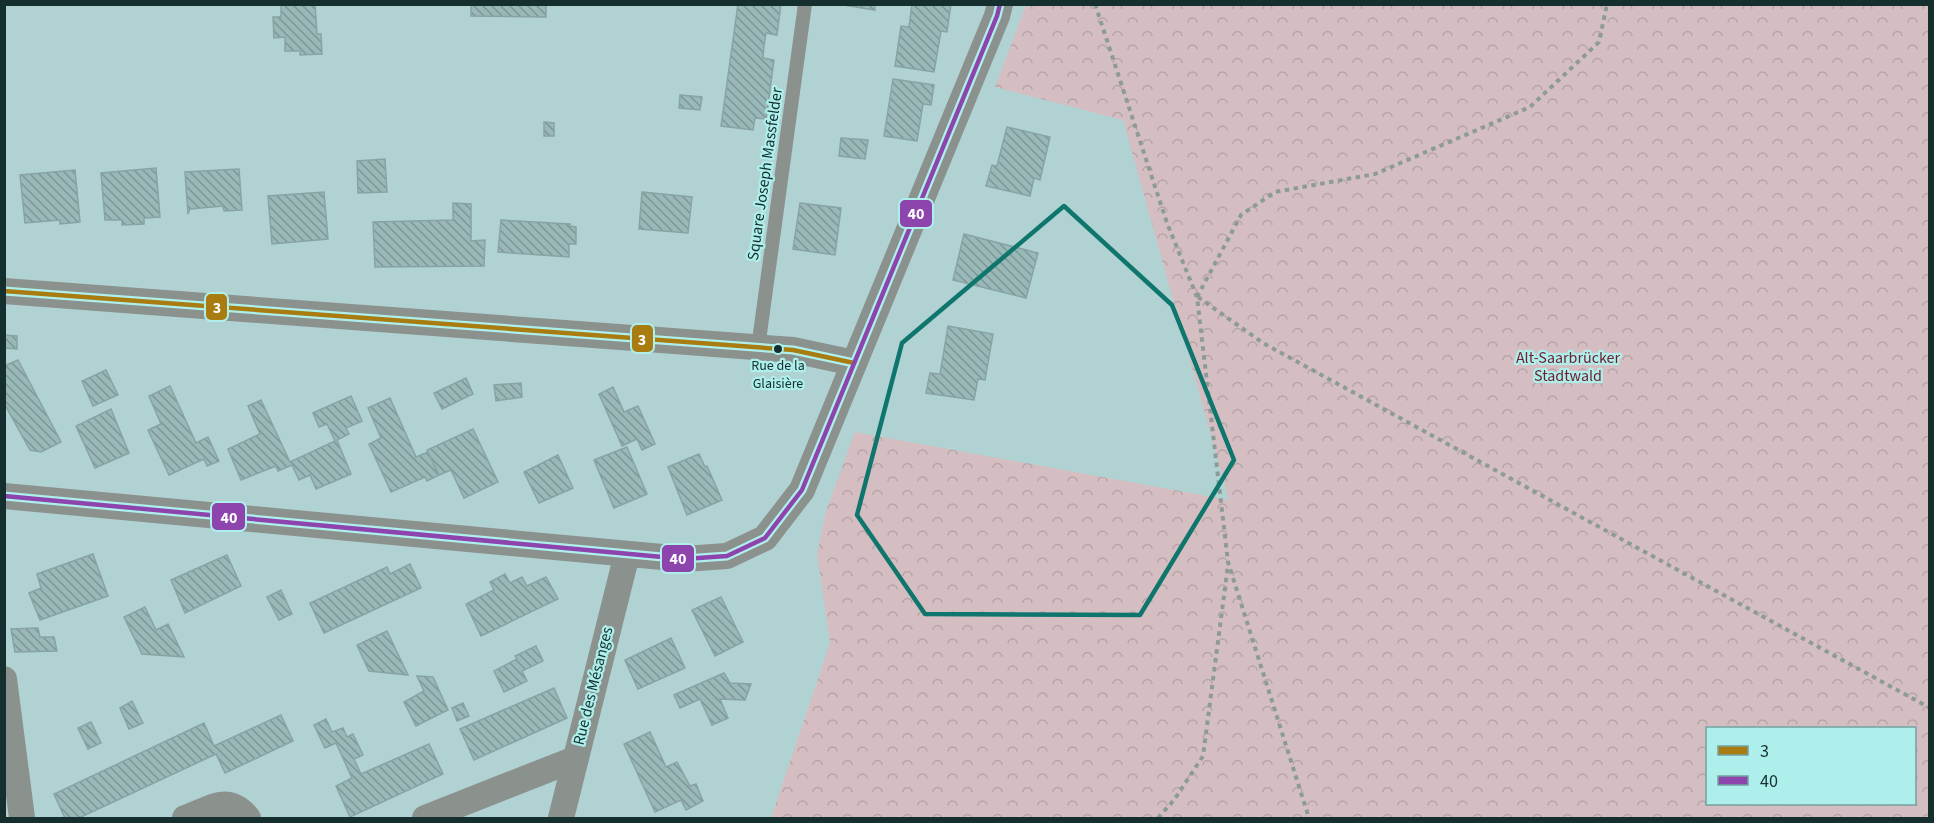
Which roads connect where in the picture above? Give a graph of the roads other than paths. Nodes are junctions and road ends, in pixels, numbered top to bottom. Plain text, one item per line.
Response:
1 (805, 4) edge
2 (1000, 4) edge
3 (4, 291) edge
4 (758, 348) junction
5 (854, 363) junction
6 (4, 496) edge
7 (627, 554) junction
8 (4, 679) edge
9 (575, 759) junction
10 (22, 819) edge
11 (185, 819) edge
12 (248, 819) edge
13 (425, 819) edge
14 (561, 819) edge

1 - 4 lane, Square Joseph Massfelder
2 - 5 street
3 - 4 street
4 - 5 street
5 - 7 street
6 - 7 street
7 - 9 street, Rue des Mésanges
8 - 10 street
9 - 13 street
9 - 14 street, Rue des Mésanges
11 - 12 street

